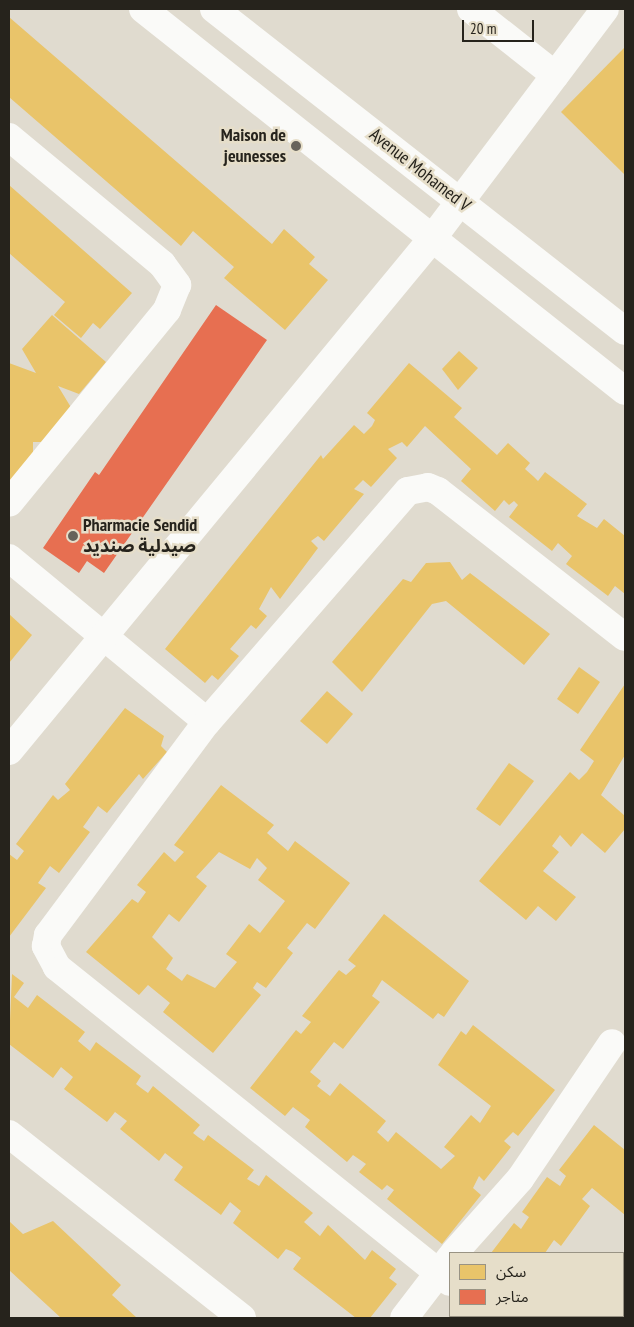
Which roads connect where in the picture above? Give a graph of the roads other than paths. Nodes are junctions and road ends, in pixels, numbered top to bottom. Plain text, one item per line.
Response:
1 (143, 9) edge
2 (214, 9) edge
3 (471, 9) edge
4 (605, 9) edge
5 (554, 75) junction
6 (9, 137) edge
7 (460, 201) junction
8 (431, 240) junction
9 (625, 332) edge
10 (625, 391) edge
11 (9, 504) edge
12 (9, 558) edge
13 (102, 632) junction
14 (625, 637) edge
15 (207, 722) junction
16 (9, 751) edge
17 (612, 1043) dead end
18 (9, 1134) edge
19 (460, 1252) edge
20 (448, 1266) edge
21 (242, 1318) edge
22 (404, 1318) edge

1 - 8 street
2 - 7 street, Avenue Mohamed V
3 - 5 street
4 - 5 street
5 - 7 street
6 - 11 street
7 - 8 street
7 - 9 street, Avenue Mohamed V
8 - 10 street
8 - 13 street
12 - 13 street
13 - 15 street
13 - 16 street
14 - 15 street
15 - 20 street
17 - 19 street
18 - 21 street
20 - 22 street

